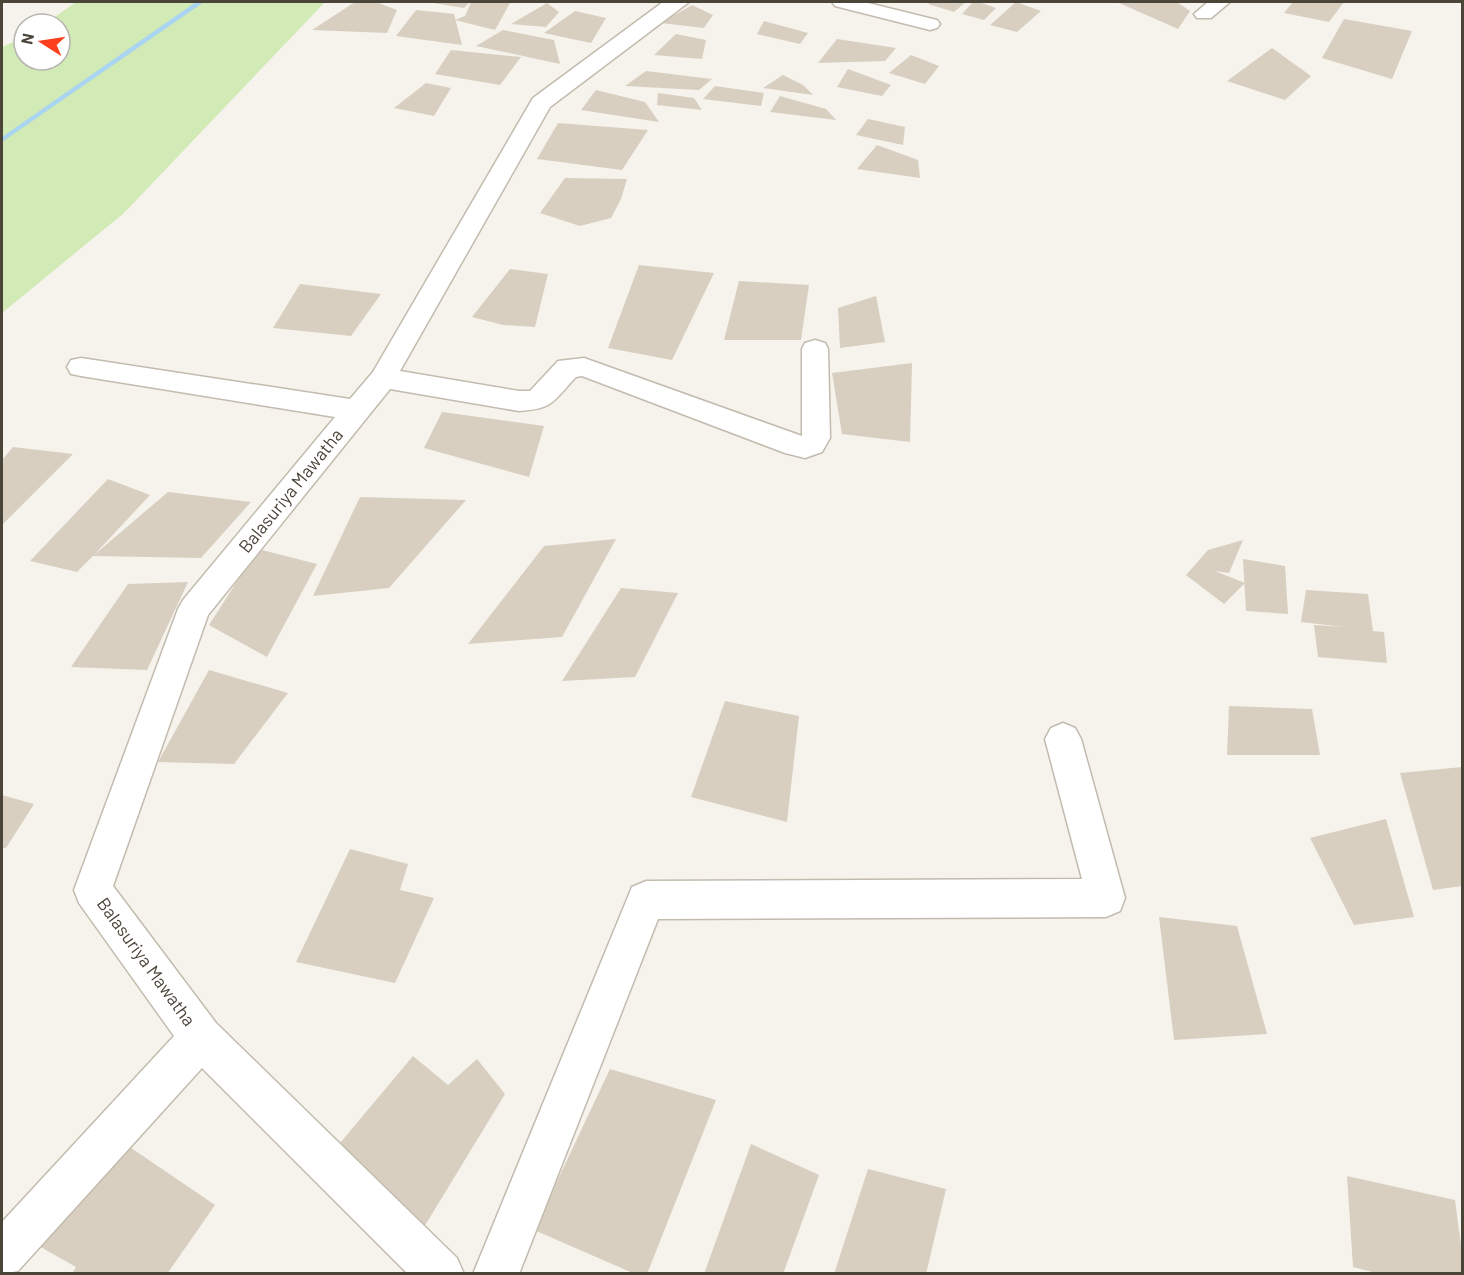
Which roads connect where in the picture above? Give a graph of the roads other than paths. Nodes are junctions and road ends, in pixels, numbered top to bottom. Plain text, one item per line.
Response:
1 (679, 2) edge
2 (842, 2) edge
3 (1220, 2) edge
4 (1204, 15) dead end
5 (930, 24) dead end
6 (816, 349) dead end
7 (81, 367) dead end
8 (383, 378) junction
9 (357, 410) junction
10 (1063, 739) dead end
11 (201, 1038) junction
12 (2, 1255) edge
13 (441, 1274) edge
14 (496, 1274) edge

1 - 8 street, Balasuriya Mawatha
2 - 5 street
3 - 4 street
6 - 8 street
7 - 9 street
8 - 9 street, Balasuriya Mawatha
9 - 11 street, Balasuriya Mawatha
10 - 14 street
11 - 12 street, Balasuriya Mawatha
11 - 13 street, Balasuriya Mawatha

